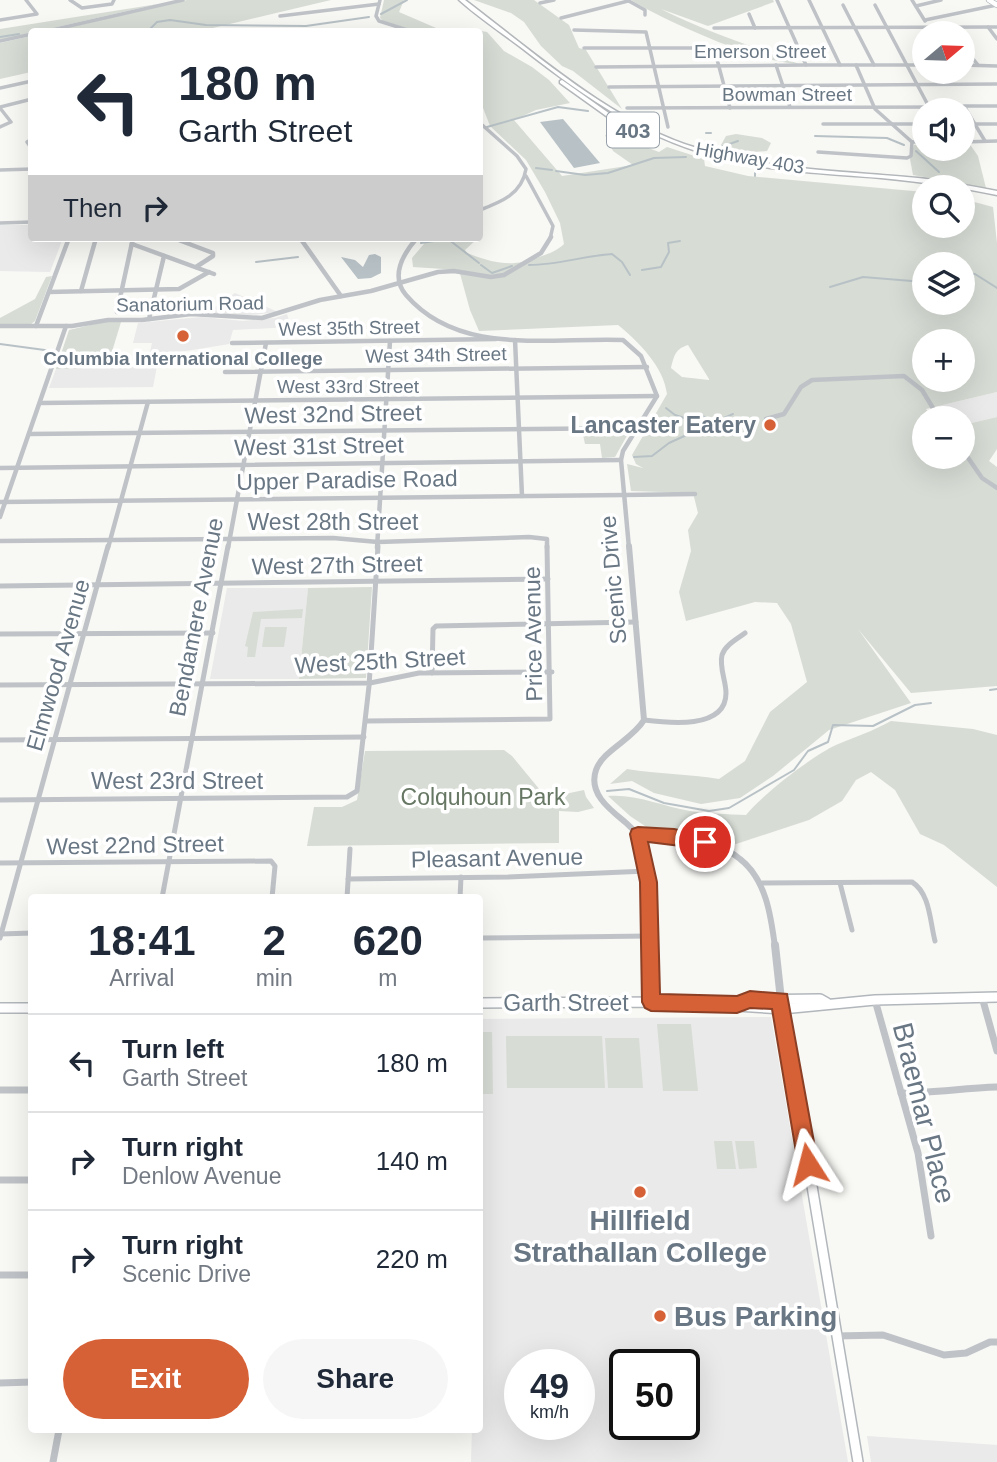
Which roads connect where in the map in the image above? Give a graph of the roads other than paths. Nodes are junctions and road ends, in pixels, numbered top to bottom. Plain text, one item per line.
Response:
1 (26, 0) edge
2 (70, 0) edge
3 (114, 0) edge
4 (158, 0) edge
5 (183, 0) edge
6 (452, 0) edge
7 (462, 0) edge
8 (554, 0) edge
9 (628, 0) edge
10 (777, 0) edge
11 (809, 0) edge
12 (912, 0) edge
13 (941, 0) edge
14 (989, 0) edge
15 (379, 2) edge
16 (540, 4) dead end
17 (163, 5) junction
18 (843, 5) dead end
19 (875, 5) dead end
20 (997, 5) edge
21 (916, 6) junction
22 (749, 14) dead end
23 (645, 15) dead end
24 (280, 16) dead end
25 (561, 18) dead end
26 (0, 20) edge
27 (925, 20) joint
28 (855, 27) junction
29 (888, 27) junction
30 (912, 27) edge
31 (975, 27) edge
32 (988, 27) junction
33 (997, 27) edge
34 (61, 28) edge
35 (401, 28) edge
36 (714, 28) dead end
37 (755, 28) junction
38 (789, 28) junction
39 (822, 28) junction
40 (574, 30) dead end
41 (28, 35) edge
42 (997, 39) edge
43 (0, 41) edge
44 (650, 47) junction
45 (584, 48) dead end
46 (975, 61) edge
47 (776, 65) junction
48 (806, 65) junction
49 (840, 65) junction
50 (856, 65) junction
51 (874, 65) junction
52 (908, 65) junction
53 (912, 65) edge
54 (978, 65) joint
55 (656, 66) junction
56 (720, 66) junction
57 (997, 66) edge
58 (596, 67) dead end
59 (28, 82) edge
60 (997, 84) edge
61 (864, 85) junction
62 (917, 85) junction
63 (660, 86) junction
64 (724, 86) junction
65 (783, 86) junction
66 (610, 87) dead end
67 (0, 88) edge
68 (924, 98) edge
69 (28, 100) edge
70 (975, 106) edge
71 (997, 106) edge
72 (790, 107) junction
73 (874, 107) junction
74 (912, 107) edge
75 (0, 108) edge
76 (627, 108) dead end
77 (665, 108) junction
78 (730, 108) junction
79 (823, 124) dead end
80 (891, 124) junction
81 (912, 124) edge
82 (975, 124) edge
83 (997, 124) edge
84 (975, 126) edge
85 (0, 127) edge
86 (483, 127) edge
87 (668, 127) dead end
88 (975, 141) edge
89 (985, 141) junction
90 (997, 141) edge
91 (912, 142) joint
92 (818, 152) dead end
93 (28, 168) edge
94 (0, 170) edge
95 (526, 176) junction
96 (912, 184) edge
97 (975, 192) edge
98 (997, 195) edge
99 (483, 209) edge
100 (28, 222) edge
101 (0, 223) edge
102 (67, 242) edge
103 (95, 242) edge
104 (184, 242) edge
105 (303, 242) edge
106 (413, 242) edge
107 (132, 244) joint
108 (164, 256) junction
109 (195, 267) junction
110 (400, 284) junction
111 (121, 290) junction
112 (156, 290) junction
113 (80, 291) junction
114 (48, 292) junction
115 (341, 296) junction
116 (117, 312) dead end
117 (149, 319) junction
118 (0, 326) edge
119 (36, 326) junction
120 (66, 326) junction
121 (476, 335) junction
122 (496, 339) junction
123 (515, 340) junction
124 (390, 341) junction
125 (466, 341) junction
126 (232, 343) dead end
127 (266, 343) junction
128 (647, 367) junction
129 (516, 368) junction
130 (388, 370) junction
131 (261, 371) junction
132 (225, 372) dead end
133 (657, 397) junction
134 (517, 398) junction
135 (256, 400) junction
136 (386, 400) junction
137 (148, 402) junction
138 (40, 403) junction
139 (932, 406) edge
140 (766, 419) dead end
141 (637, 428) junction
142 (519, 429) junction
143 (384, 430) junction
144 (250, 432) junction
145 (140, 433) junction
146 (29, 435) junction
147 (621, 460) junction
148 (520, 462) junction
149 (383, 463) junction
150 (244, 465) junction
151 (131, 466) junction
152 (0, 468) edge
153 (17, 468) junction
154 (975, 468) edge
155 (997, 488) edge
156 (695, 494) dead end
157 (624, 495) junction
158 (522, 496) junction
159 (381, 497) junction
160 (239, 499) junction
161 (123, 500) junction
162 (3, 502) edge
163 (0, 517) edge
164 (540, 537) joint
165 (231, 539) junction
166 (111, 540) junction
167 (0, 541) edge
168 (378, 542) junction
169 (548, 579) junction
170 (375, 582) junction
171 (222, 584) junction
172 (0, 586) edge
173 (99, 586) junction
174 (636, 622) junction
175 (550, 623) junction
176 (214, 633) junction
177 (745, 633) dead end
178 (0, 634) edge
179 (85, 634) junction
180 (551, 672) junction
181 (432, 673) junction
182 (204, 683) junction
183 (370, 683) junction
184 (0, 685) edge
185 (71, 685) junction
186 (644, 720) junction
187 (366, 722) junction
188 (364, 737) junction
189 (192, 739) junction
190 (0, 740) edge
191 (55, 740) junction
192 (181, 799) junction
193 (0, 800) edge
194 (38, 800) junction
195 (638, 834) junction
196 (350, 849) dead end
197 (169, 862) junction
198 (0, 863) edge
199 (21, 863) junction
200 (647, 871) junction
201 (461, 877) junction
202 (348, 879) junction
203 (762, 883) junction
204 (840, 883) junction
205 (163, 894) edge
206 (272, 894) edge
207 (347, 894) edge
208 (460, 894) edge
209 (852, 930) dead end
210 (28, 933) edge
211 (0, 935) edge
212 (649, 936) junction
213 (483, 939) edge
214 (935, 941) dead end
215 (982, 997) junction
216 (997, 997) edge
217 (875, 1000) junction
218 (651, 1002) junction
219 (483, 1003) edge
220 (781, 1004) junction
221 (0, 1008) edge
222 (28, 1008) edge
223 (997, 1051) edge
224 (997, 1087) edge
225 (0, 1090) edge
226 (28, 1090) edge
227 (901, 1093) junction
228 (0, 1180) edge
229 (28, 1180) edge
230 (931, 1236) dead end
231 (0, 1275) edge
232 (28, 1275) edge
233 (836, 1336) junction
234 (997, 1342) edge
235 (28, 1382) edge
236 (0, 1383) edge
237 (58, 1433) edge
238 (53, 1462) edge
239 (858, 1462) edge

1 - 26 street
2 - 3 street
4 - 17 street
5 - 17 street
6 - 96 highway, Highway 403 / 403
7 - 98 highway, Highway 403 / 403
8 - 16 street
9 - 23 street
9 - 25 street
10 - 38 street
11 - 39 street
12 - 21 street
13 - 21 street
14 - 20 main road
15 - 24 street
15 - 35 street
17 - 34 street
18 - 28 street
19 - 29 street
20 - 27 street
21 - 27 street
22 - 37 street
28 - 29 street
28 - 39 street
28 - 51 street
29 - 30 street
29 - 52 street
31 - 32 street
32 - 33 street
32 - 42 street
36 - 37 street
37 - 38 street
38 - 39 street
38 - 48 street
39 - 49 street
40 - 44 street
41 - 43 street
44 - 45 street
44 - 55 street
44 - 56 street
46 - 54 street
47 - 48 street, Emerson Street
47 - 56 street, Emerson Street
47 - 65 street
48 - 49 street, Emerson Street
49 - 50 street, Emerson Street
50 - 51 street, Emerson Street
50 - 61 street
51 - 52 street, Emerson Street
52 - 53 street, Emerson Street
52 - 62 street
54 - 57 street
55 - 56 street, Emerson Street
55 - 58 street, Emerson Street
55 - 63 street
56 - 64 street
59 - 67 street
60 - 62 street
61 - 62 street
61 - 65 street
61 - 73 street
62 - 68 street
63 - 64 street
63 - 66 street
63 - 77 street
64 - 65 street
64 - 78 street
65 - 72 street
69 - 75 street
70 - 71 street
72 - 73 street, Bowman Street
72 - 78 street, Bowman Street
73 - 74 street, Bowman Street
73 - 80 street
75 - 85 street
76 - 77 street, Bowman Street
77 - 78 street, Bowman Street
77 - 87 street
79 - 80 street
80 - 81 street
80 - 91 street
82 - 83 street
84 - 89 street
86 - 95 street
88 - 89 street
89 - 90 street
91 - 92 street
93 - 94 street
95 - 99 street
95 - 110 street, Sanatorium Road
97 - 98 highway, Highway 403 / 403
100 - 101 street
102 - 114 street
103 - 113 street
104 - 109 street
105 - 115 street
106 - 110 street
107 - 108 street
107 - 111 street
108 - 109 street
108 - 112 street
109 - 112 street
110 - 115 street, Sanatorium Road
110 - 121 street
111 - 112 street
111 - 113 street
111 - 116 street
112 - 117 street
113 - 114 street
114 - 119 street
115 - 117 street, Sanatorium Road
117 - 120 street, Sanatorium Road
118 - 119 street
119 - 120 street
120 - 138 street
121 - 122 street
121 - 125 street
122 - 123 street
122 - 125 street, West 35th Street
123 - 128 street
123 - 129 street
124 - 125 street, West 35th Street
124 - 127 street, West 35th Street
124 - 130 street
126 - 127 street, West 35th Street
127 - 131 street, Bendamere Avenue
128 - 129 street, West 34th Street
128 - 133 street
129 - 130 street, West 34th Street
129 - 134 street
130 - 131 street, West 34th Street
130 - 136 street
131 - 132 street, West 34th Street
131 - 135 street, Bendamere Avenue
133 - 134 street, West 33rd Street
133 - 141 street
134 - 136 street, West 33rd Street
134 - 142 street
135 - 136 street, West 33rd Street
135 - 137 street, West 33rd Street
135 - 144 street, Bendamere Avenue
136 - 143 street
137 - 138 street, West 33rd Street
137 - 145 street, Elmwood Avenue
138 - 146 street
139 - 140 street
141 - 142 street, West 32nd Street
141 - 147 street
142 - 143 street, West 32nd Street
142 - 148 street
143 - 144 street, West 32nd Street
143 - 149 street
144 - 145 street, West 32nd Street
144 - 150 street, Bendamere Avenue
145 - 146 street, West 32nd Street
145 - 151 street, Elmwood Avenue
146 - 153 street
147 - 148 street, West 31st Street
147 - 157 street, Scenic Drive
148 - 149 street, West 31st Street
148 - 158 street
149 - 150 street, West 31st Street
149 - 159 street
150 - 151 street, West 31st Street
150 - 160 street, Bendamere Avenue
151 - 153 street, West 31st Street
151 - 161 street, Elmwood Avenue
152 - 153 street, West 31st Street
153 - 162 street
154 - 155 street
156 - 157 street, Upper Paradise Road
157 - 158 street, Upper Paradise Road
157 - 174 street, Scenic Drive
158 - 159 street, Upper Paradise Road
159 - 160 street, Upper Paradise Road
159 - 168 street
160 - 161 street, Upper Paradise Road
160 - 165 street, Bendamere Avenue
161 - 162 street, Upper Paradise Road
161 - 166 street, Elmwood Avenue
162 - 163 street
164 - 168 street, West 28th Street
164 - 169 street, Price Avenue
165 - 166 street, West 28th Street
165 - 168 street, West 28th Street
165 - 171 street, Bendamere Avenue
166 - 167 street, West 28th Street
166 - 173 street, Elmwood Avenue
168 - 170 street
169 - 170 street, West 27th Street
169 - 175 street, Price Avenue
170 - 171 street, West 27th Street
170 - 183 street
171 - 173 street, West 27th Street
171 - 176 street, Bendamere Avenue
172 - 173 street, West 27th Street
173 - 179 street, Elmwood Avenue
174 - 175 street
174 - 186 street, Scenic Drive
175 - 180 street, Price Avenue
175 - 181 street
176 - 179 street
176 - 182 street, Bendamere Avenue
177 - 186 street
178 - 179 street
179 - 185 street, Elmwood Avenue
180 - 181 street, West 25th Street
180 - 187 street, Price Avenue
181 - 183 street, West 25th Street
182 - 183 street, West 25th Street
182 - 185 street, West 25th Street
182 - 189 street, Bendamere Avenue
183 - 187 street
184 - 185 street, West 25th Street
185 - 191 street, Elmwood Avenue
186 - 195 street
187 - 188 street
188 - 189 street
188 - 192 street, West 23rd Street
189 - 191 street
189 - 192 street, Bendamere Avenue
190 - 191 street
191 - 194 street, Elmwood Avenue
192 - 194 street, West 23rd Street
192 - 197 street, Bendamere Avenue
193 - 194 street, West 23rd Street
194 - 199 street, Elmwood Avenue
195 - 200 street
195 - 203 street
196 - 202 street
197 - 199 street, West 22nd Street
197 - 205 street, Bendamere Avenue
197 - 206 street, West 22nd Street
198 - 199 street, West 22nd Street
199 - 211 street, Elmwood Avenue
200 - 201 street, Pleasant Avenue
200 - 212 street
201 - 202 street, Pleasant Avenue
201 - 208 street
202 - 207 street
203 - 204 street
203 - 220 street
204 - 209 street
204 - 214 street
210 - 211 street
212 - 213 street
212 - 218 street
215 - 216 main road, Garth Street
215 - 217 main road, Garth Street
215 - 223 street
217 - 220 main road, Garth Street
217 - 227 street, Braemar Place
218 - 219 main road, Garth Street
218 - 220 main road, Garth Street
220 - 233 main road
221 - 222 main road
224 - 227 street
225 - 226 street
227 - 230 street, Braemar Place
228 - 229 street
231 - 232 street
233 - 234 street
233 - 239 main road
235 - 236 street
237 - 238 street

